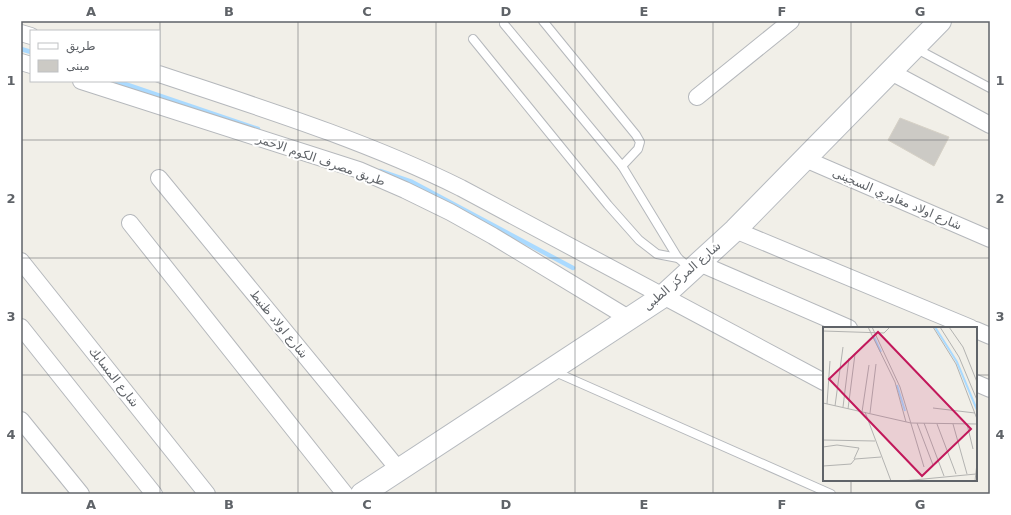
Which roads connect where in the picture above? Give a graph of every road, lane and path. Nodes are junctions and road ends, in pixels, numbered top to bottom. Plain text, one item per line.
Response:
1 (543, 21) edge
2 (791, 21) edge
3 (940, 21) edge
4 (504, 24) dead end
5 (473, 39) dead end
6 (914, 47) junction
7 (891, 72) junction
8 (160, 74) edge
9 (84, 82) edge
10 (990, 88) edge
11 (697, 97) dead end
12 (990, 125) edge
13 (805, 159) junction
14 (622, 166) junction
15 (159, 178) dead end
16 (130, 224) dead end
17 (735, 230) junction
18 (990, 239) edge
19 (21, 261) edge
20 (690, 264) junction
21 (662, 297) junction
22 (630, 319) junction
23 (21, 327) edge
24 (847, 327) edge
25 (969, 327) edge
26 (977, 330) edge
27 (990, 336) edge
28 (552, 370) junction
29 (823, 381) edge
30 (977, 383) edge
31 (990, 389) edge
32 (21, 420) edge
33 (399, 470) junction
34 (366, 493) edge
35 (81, 494) edge
36 (154, 494) edge
37 (206, 494) edge
38 (345, 494) edge
39 (831, 494) edge

1 - 14 lane
2 - 11 street
3 - 6 street, شارع المركز الطبى
4 - 14 lane
5 - 20 lane
6 - 7 street, شارع المركز الطبى
6 - 10 lane
7 - 12 street
7 - 13 street, شارع المركز الطبى
8 - 21 street
9 - 22 street, طريق مصرف الكوم الاحمر
13 - 17 street, شارع المركز الطبى
13 - 18 street, شارع اولاد مغاوري السجينى
14 - 20 lane
15 - 33 street, شارع اولاد ظنيط
16 - 38 street
17 - 20 street, شارع المركز الطبى
17 - 25 street
19 - 37 street, شارع المسابك
20 - 21 street, شارع المركز الطبى
20 - 24 street
21 - 22 street, شارع المركز الطبى
21 - 29 street
22 - 28 street, شارع المركز الطبى
23 - 36 street
26 - 27 street
28 - 33 street, شارع المركز الطبى
28 - 39 lane
30 - 31 street
32 - 35 street
33 - 34 street, شارع المركز الطبى

